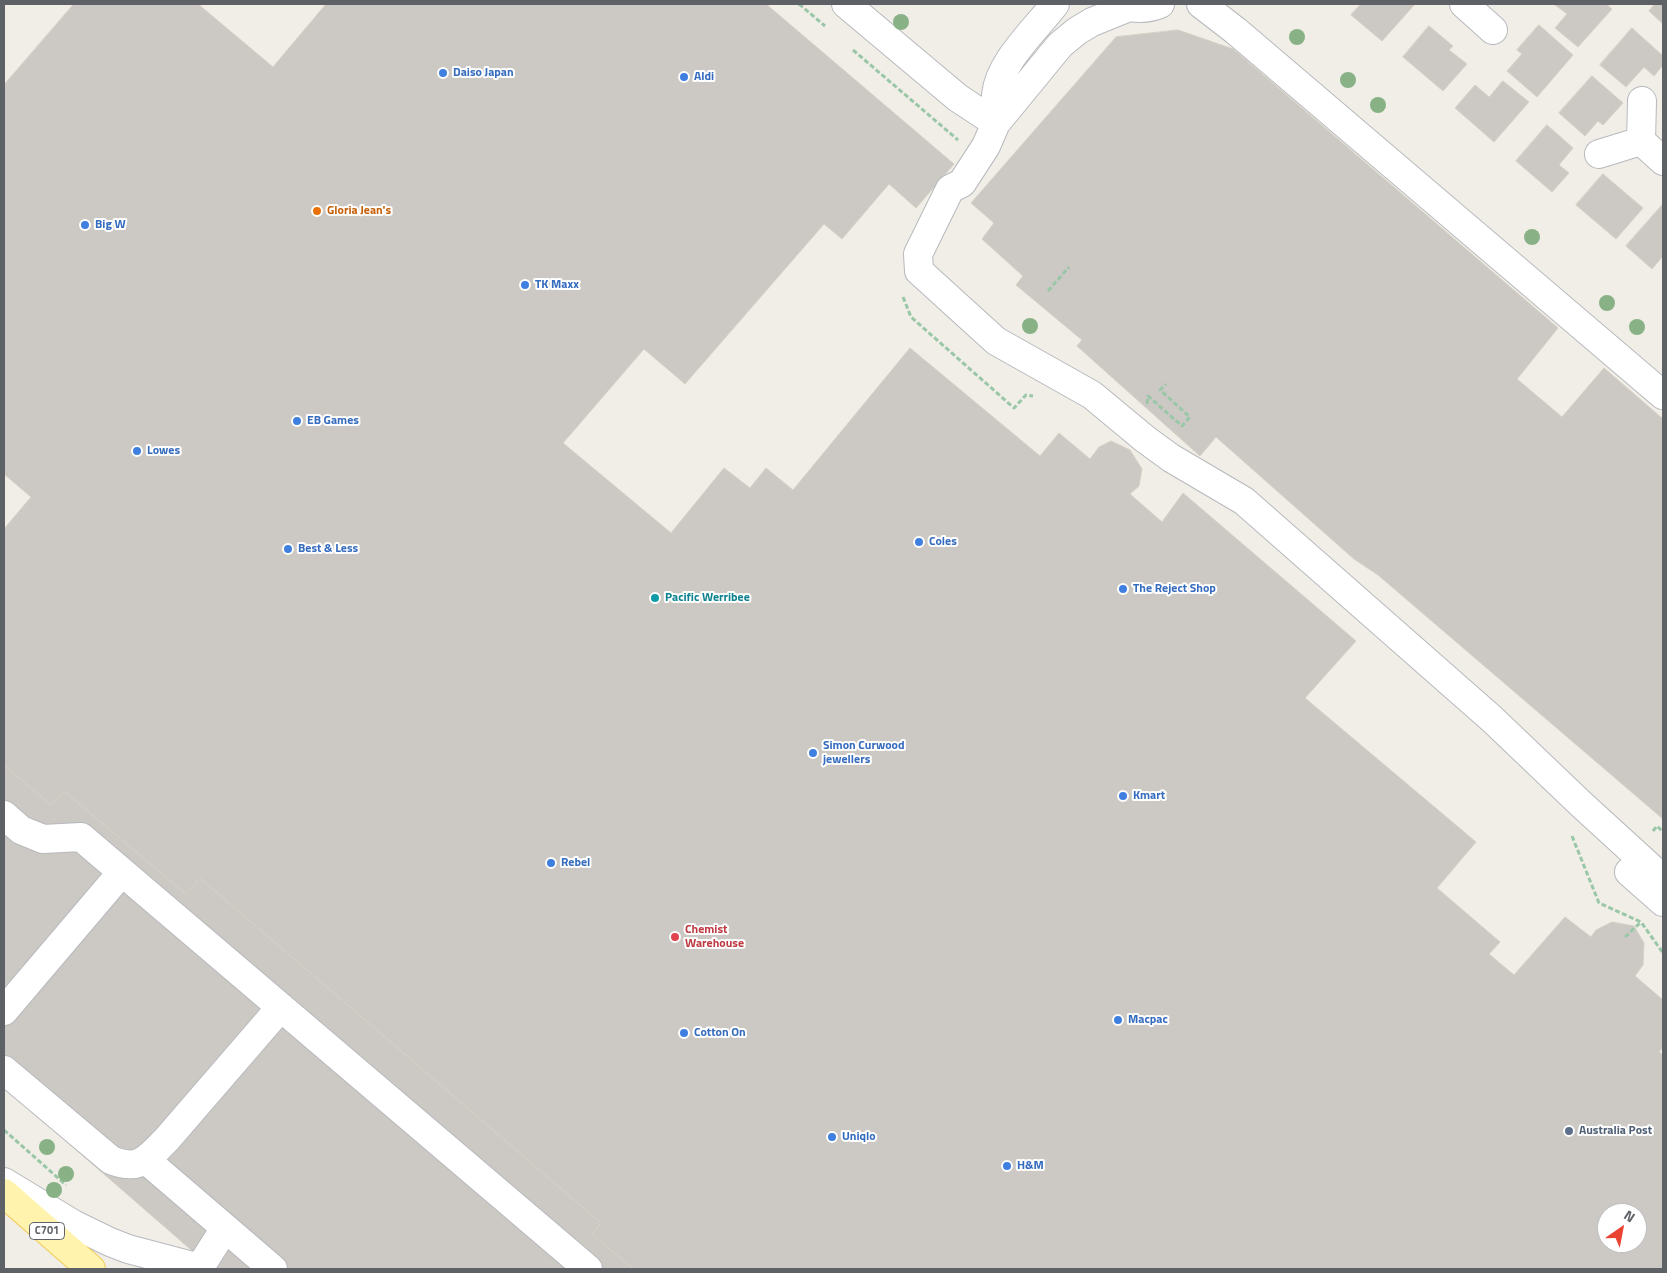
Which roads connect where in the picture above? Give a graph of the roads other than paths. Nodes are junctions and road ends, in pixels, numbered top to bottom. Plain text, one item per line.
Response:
1 (846, 4) edge
2 (1056, 4) edge
3 (1160, 4) edge
4 (1201, 4) edge
5 (1464, 4) edge
6 (1124, 6) edge
7 (1493, 30) dead end
8 (1642, 101) dead end
9 (996, 123) junction
10 (1641, 141) junction
11 (1599, 154) dead end
12 (1663, 161) edge
13 (1663, 395) edge
14 (1581, 804) junction
15 (4, 816) edge
16 (122, 872) junction
17 (1663, 878) edge
18 (1663, 902) edge
19 (281, 1007) junction
20 (4, 1011) edge
21 (4, 1070) edge
22 (146, 1160) junction
23 (4, 1182) edge
24 (4, 1193) edge
25 (225, 1228) junction
26 (258, 1264) edge
27 (199, 1268) edge
28 (91, 1269) edge
29 (588, 1269) edge

1 - 9 street
2 - 9 street
3 - 6 street
4 - 13 street
5 - 7 street
6 - 9 street
8 - 10 street
9 - 14 street
10 - 11 street
10 - 12 street
14 - 17 street
14 - 18 street
15 - 16 street
16 - 19 street
16 - 20 street
19 - 22 street
19 - 29 street
21 - 22 street
22 - 25 street
23 - 27 street
24 - 28 main road, C701
25 - 26 street
25 - 27 street

